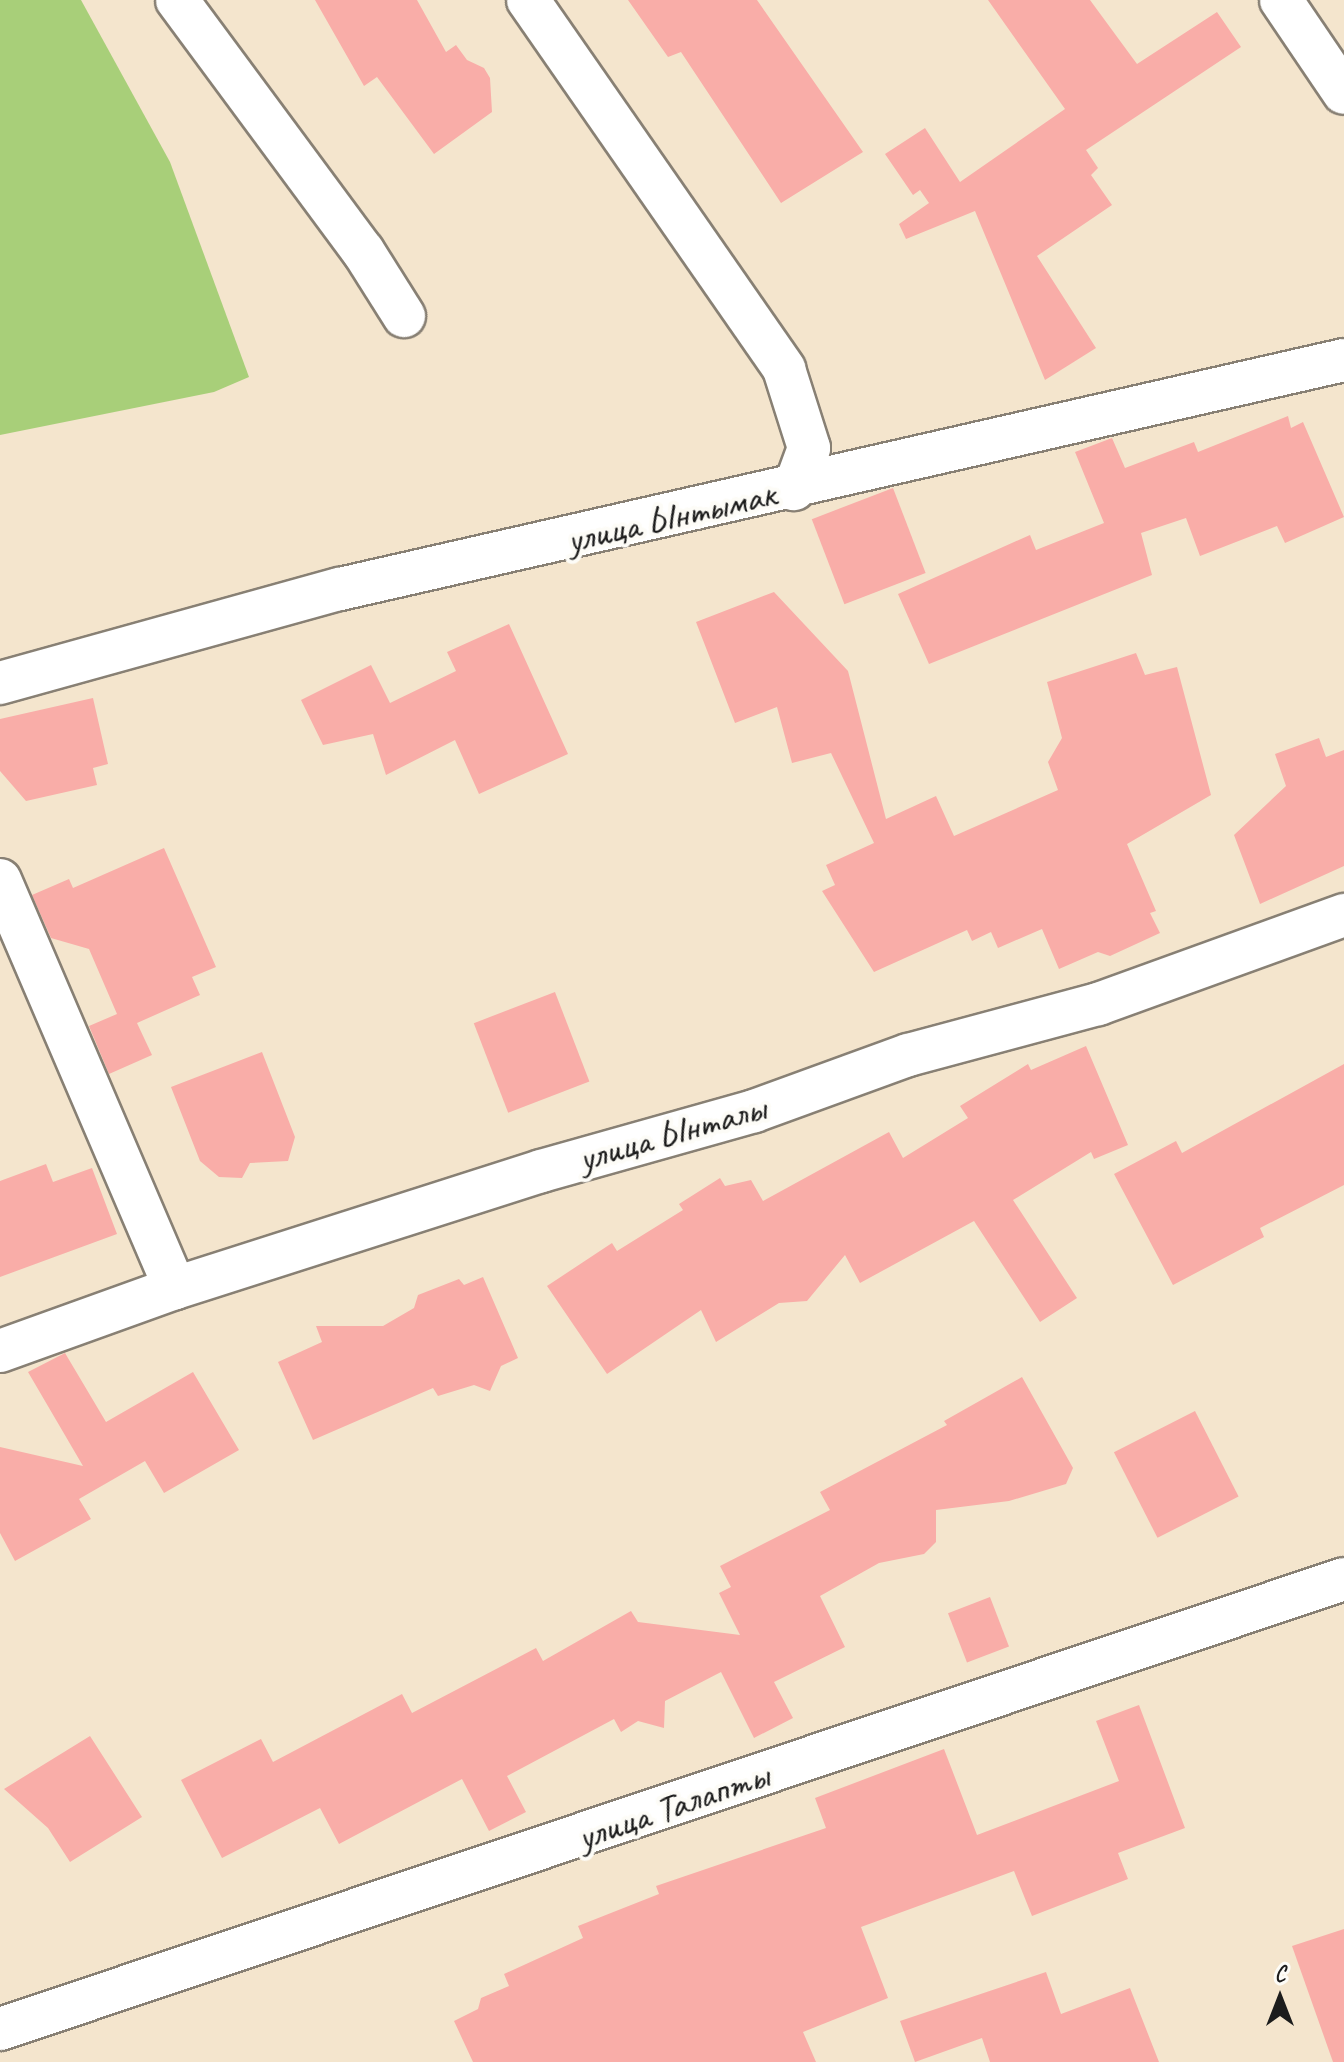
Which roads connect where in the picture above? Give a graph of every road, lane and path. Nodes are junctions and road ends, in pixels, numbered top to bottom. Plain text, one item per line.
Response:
1 (177, 0) edge
2 (528, 0) edge
3 (1281, 0) edge
4 (1344, 93) edge
5 (404, 316) dead end
6 (1344, 360) edge
7 (794, 489) junction
8 (0, 683) edge
9 (0, 880) edge
10 (1344, 915) edge
11 (175, 1288) junction
12 (0, 1351) edge
13 (1344, 1579) edge
14 (0, 2029) edge

1 - 5 street
2 - 7 street
3 - 4 street
6 - 7 street, улица Ынтымак
7 - 8 street, улица Ынтымак
9 - 11 street
10 - 11 street, улица Ынталы
11 - 12 street, улица Ынталы
13 - 14 street, улица Талапты

